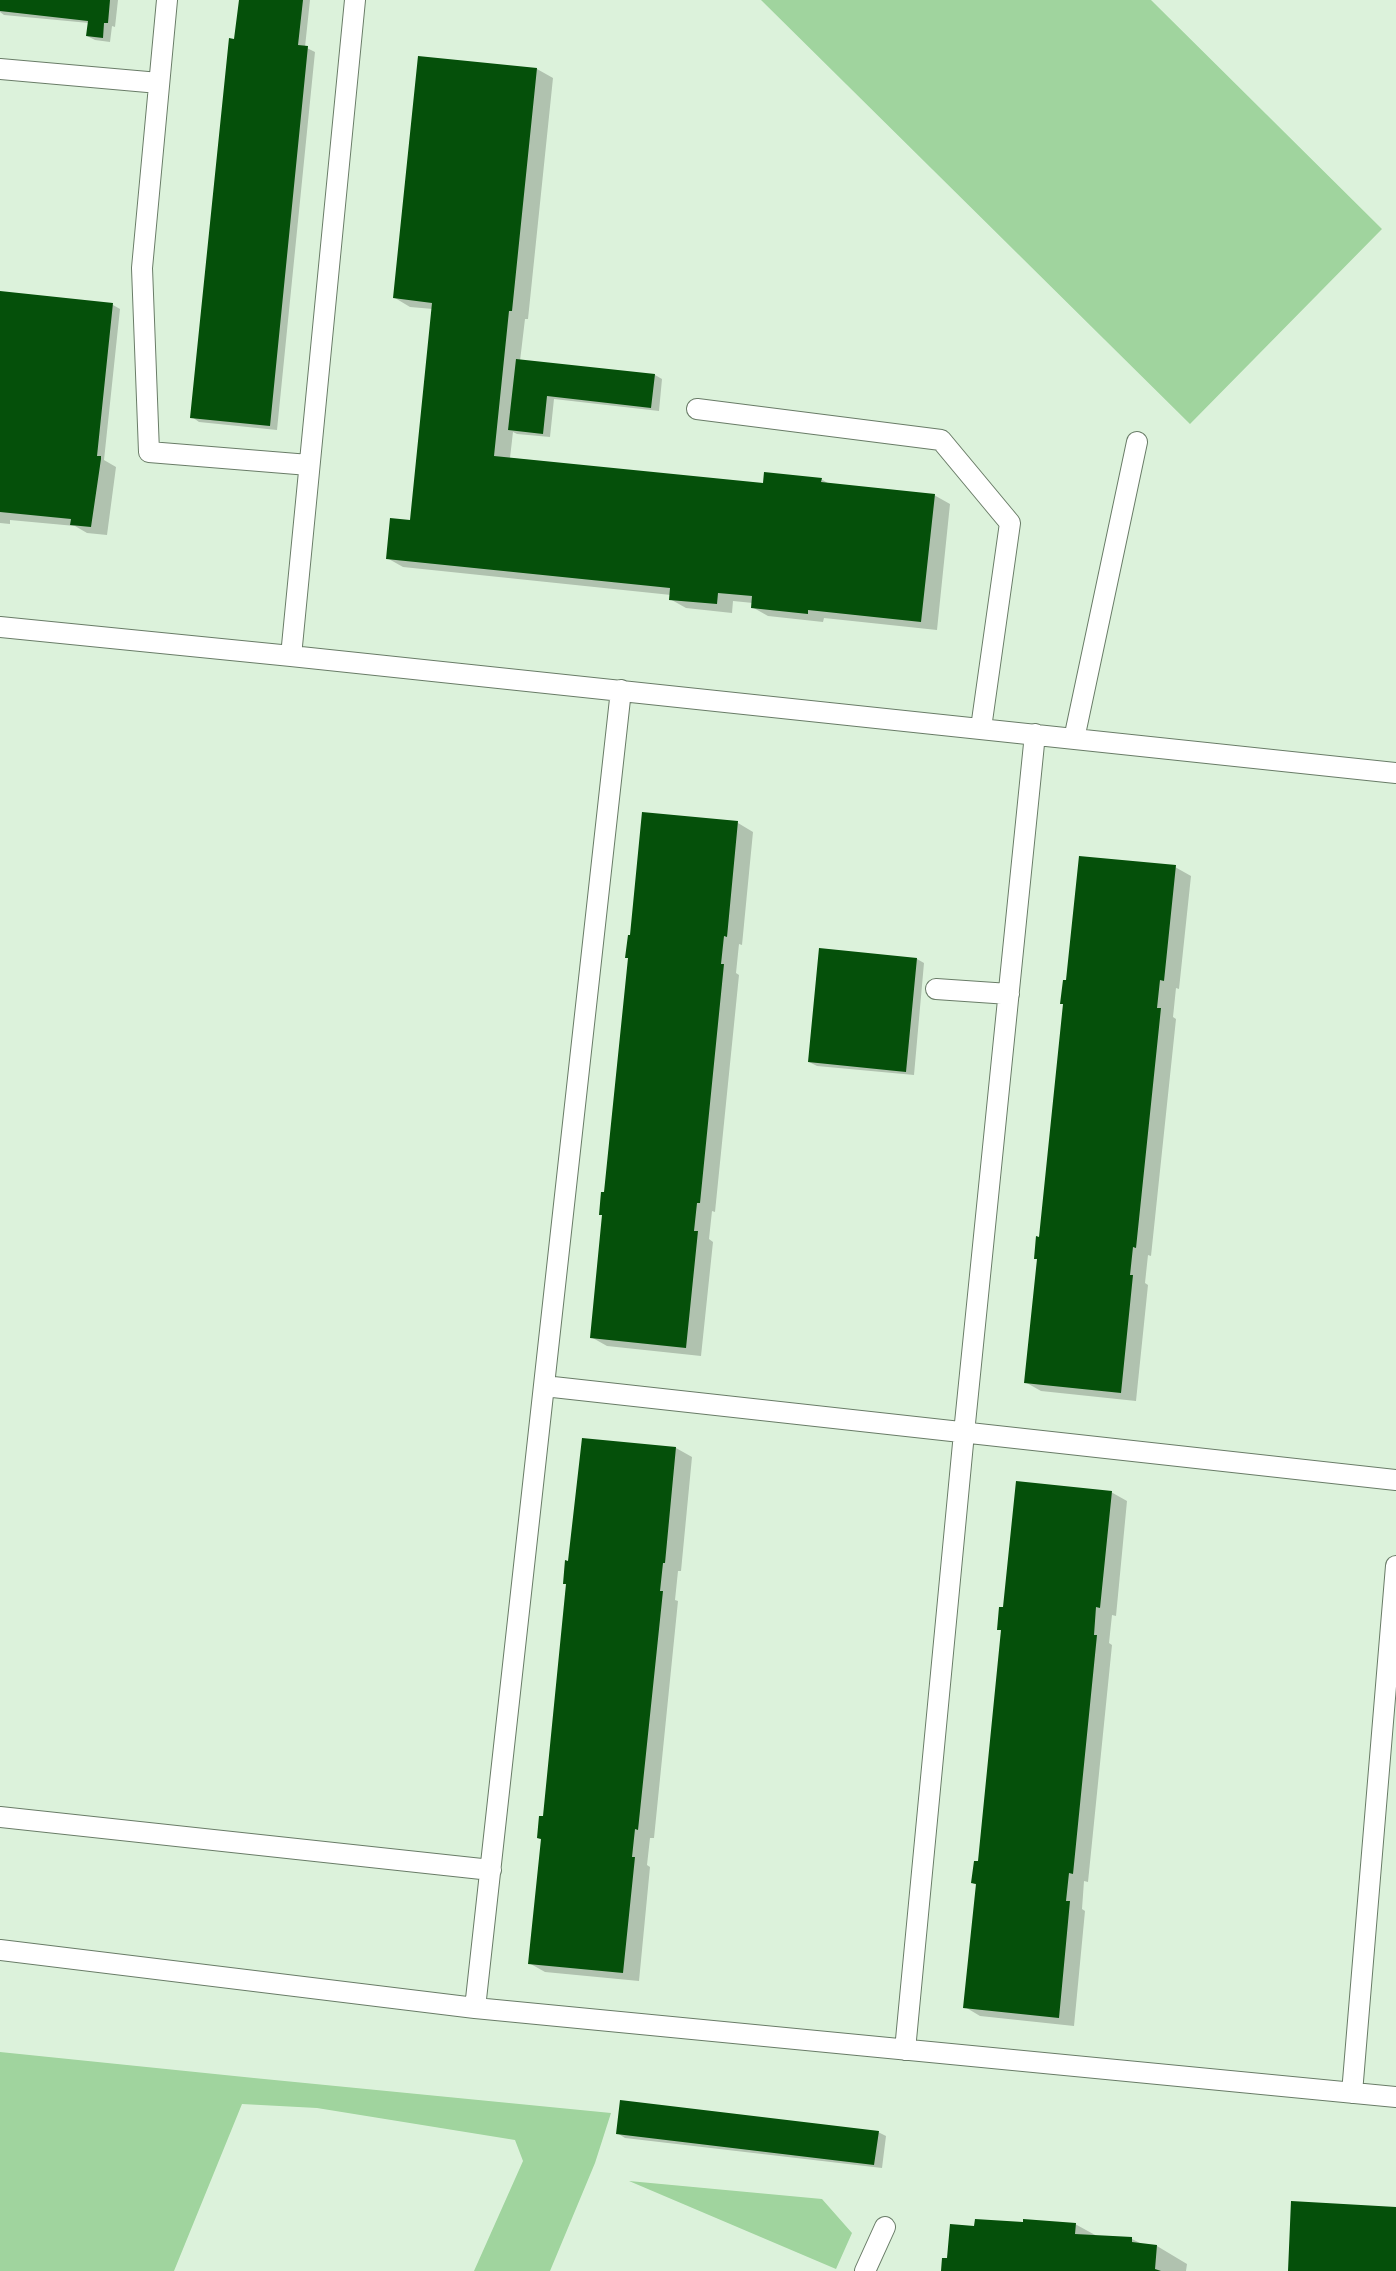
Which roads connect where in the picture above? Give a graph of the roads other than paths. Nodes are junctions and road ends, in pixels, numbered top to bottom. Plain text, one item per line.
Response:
1 (167, 0) edge
2 (356, 0) edge
3 (0, 69) edge
4 (159, 83) junction
5 (697, 409) dead end
6 (1137, 442) dead end
7 (308, 466) junction
8 (0, 627) edge
9 (291, 656) junction
10 (621, 690) junction
11 (981, 728) junction
12 (1035, 734) junction
13 (1074, 738) junction
14 (1396, 773) edge
15 (936, 989) dead end
16 (1009, 994) junction
17 (544, 1386) junction
18 (964, 1433) junction
19 (1396, 1480) edge
20 (1396, 1566) edge
21 (0, 1818) edge
22 (490, 1870) junction
23 (0, 1950) edge
24 (475, 2008) junction
25 (905, 2050) junction
26 (1352, 2093) junction
27 (1396, 2097) edge
28 (885, 2227) dead end
29 (865, 2271) edge

1 - 4 lane
2 - 7 lane
3 - 4 lane
4 - 7 lane
5 - 11 lane
6 - 13 lane
7 - 9 lane
8 - 9 lane
9 - 10 lane
10 - 11 lane
10 - 17 lane
11 - 12 lane
12 - 13 lane
12 - 16 lane
13 - 14 lane
15 - 16 lane
16 - 18 lane
17 - 18 lane
17 - 22 lane
18 - 19 lane
18 - 25 lane
20 - 26 lane
21 - 22 lane
22 - 24 lane
23 - 24 lane
24 - 25 lane
25 - 26 lane
26 - 27 lane
28 - 29 lane

